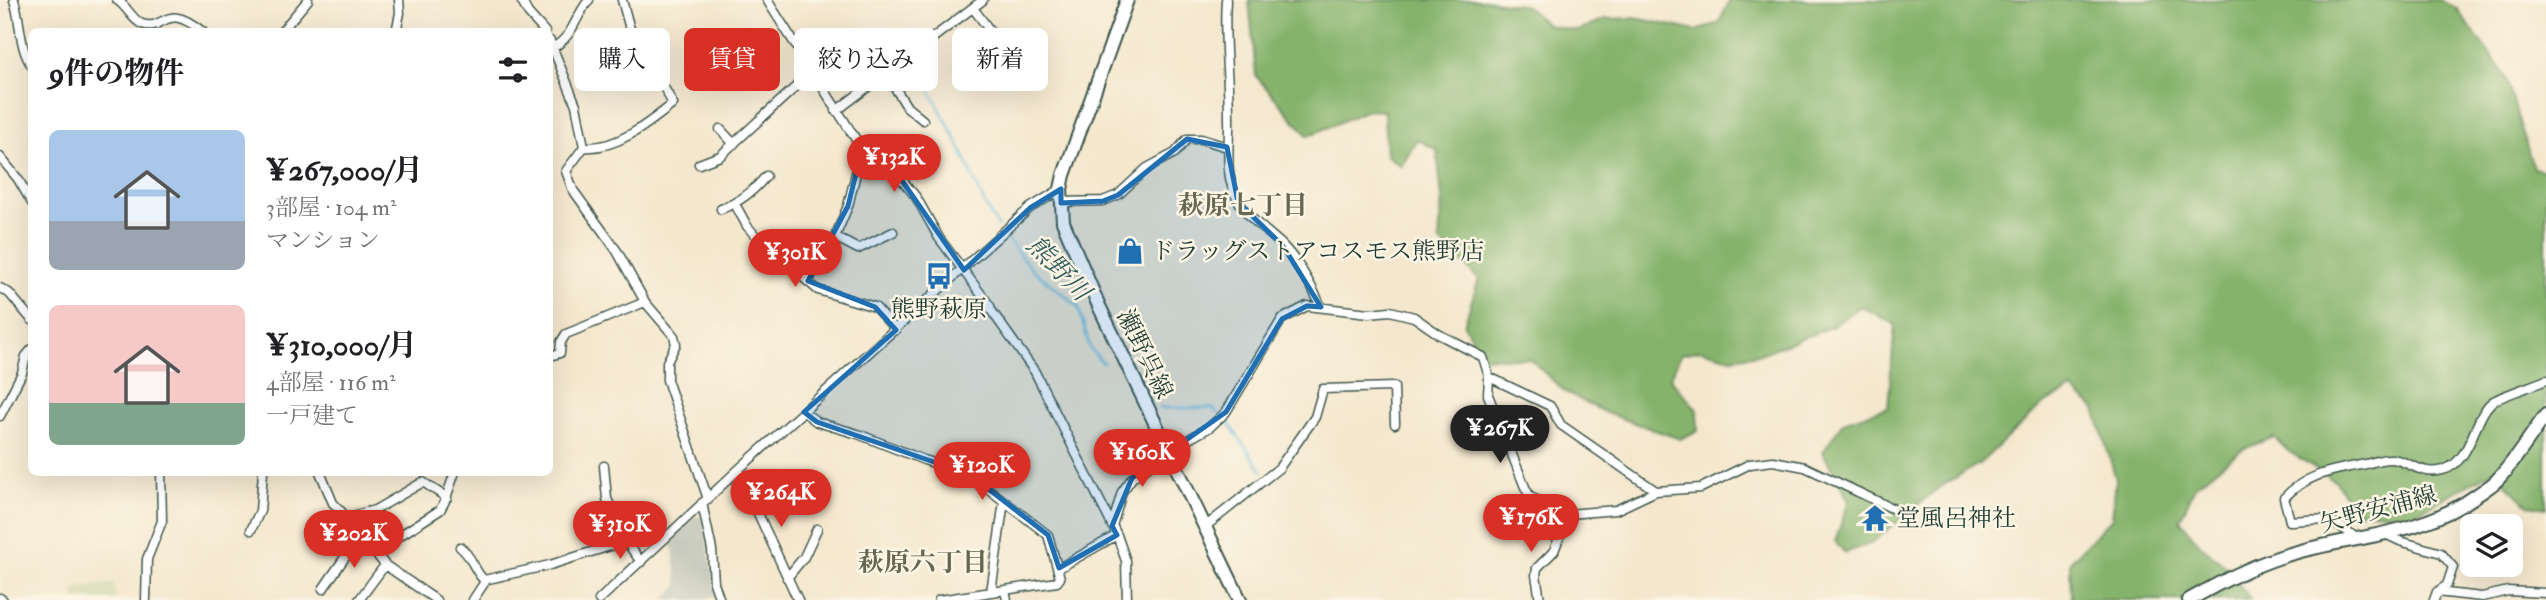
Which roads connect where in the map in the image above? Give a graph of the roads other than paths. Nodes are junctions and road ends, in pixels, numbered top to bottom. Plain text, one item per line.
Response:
1 (14, 0) edge
2 (117, 0) edge
3 (308, 0) edge
4 (399, 0) edge
5 (521, 0) edge
6 (589, 0) edge
7 (622, 0) edge
8 (767, 0) edge
9 (983, 0) edge
10 (1127, 0) edge
11 (1226, 0) edge
12 (973, 8) junction
13 (198, 28) edge
14 (284, 28) edge
15 (397, 28) edge
16 (541, 28) edge
17 (988, 28) edge
18 (938, 35) edge
19 (553, 43) edge
20 (794, 43) edge
21 (553, 49) edge
22 (28, 61) edge
23 (794, 89) edge
24 (824, 91) edge
25 (864, 91) edge
26 (897, 91) edge
27 (836, 111) junction
28 (923, 120) dead end
29 (720, 129) dead end
30 (734, 144) junction
31 (584, 147) junction
32 (1227, 147) junction
33 (862, 149) junction
34 (0, 157) edge
35 (699, 164) dead end
36 (766, 176) dead end
37 (28, 196) edge
38 (1061, 196) junction
39 (735, 204) junction
40 (721, 209) dead end
41 (893, 232) dead end
42 (835, 237) junction
43 (964, 270) junction
44 (808, 281) junction
45 (0, 288) edge
46 (645, 302) junction
47 (1321, 307) junction
48 (28, 315) edge
49 (896, 330) junction
50 (28, 354) edge
51 (553, 355) edge
52 (1489, 377) junction
53 (2546, 380) edge
54 (804, 412) junction
55 (2546, 415) edge
56 (0, 416) edge
57 (1395, 424) dead end
58 (1168, 451) junction
59 (604, 466) dead end
60 (738, 470) junction
61 (161, 476) edge
62 (263, 476) edge
63 (322, 476) edge
64 (424, 476) edge
65 (454, 476) edge
66 (423, 482) junction
67 (1656, 491) junction
68 (447, 498) junction
69 (705, 501) junction
70 (1004, 501) junction
71 (1900, 513) dead end
72 (1568, 514) junction
73 (347, 517) junction
74 (1112, 526) junction
75 (1206, 526) junction
76 (817, 529) dead end
77 (251, 530) dead end
78 (361, 534) junction
79 (2385, 534) junction
80 (1117, 535) junction
81 (2356, 538) junction
82 (626, 541) junction
83 (460, 547) dead end
84 (374, 552) junction
85 (641, 562) junction
86 (385, 565) junction
87 (1059, 568) junction
88 (787, 578) junction
89 (486, 580) junction
90 (323, 589) dead end
91 (1005, 590) junction
92 (991, 592) junction
93 (2546, 593) edge
94 (2435, 596) edge
95 (146, 600) edge
96 (359, 600) edge
97 (436, 600) edge
98 (473, 600) edge
99 (599, 600) edge
100 (720, 600) edge
101 (798, 600) edge
102 (939, 600) edge
103 (1007, 600) edge
104 (1127, 600) edge
105 (1240, 600) edge
106 (1539, 600) edge
107 (2189, 600) edge

1 - 22 street
2 - 13 street
3 - 14 street
4 - 15 street
5 - 16 street
6 - 19 street
7 - 31 street
8 - 20 street
9 - 12 street
10 - 38 main road
11 - 32 street
12 - 17 street
12 - 18 street
21 - 31 street
23 - 30 street
24 - 27 street
25 - 27 street
26 - 28 street
27 - 33 street
29 - 30 street
30 - 35 street
31 - 46 street
32 - 38 street
32 - 47 street
33 - 42 street
33 - 43 street
34 - 37 street
36 - 39 street
38 - 43 street
38 - 58 main road, 瀬野呉線
39 - 40 street
39 - 44 street
41 - 42 street
42 - 44 street
43 - 49 street
43 - 74 street
44 - 49 street
45 - 48 street
46 - 51 street
46 - 69 street
47 - 52 street
47 - 58 street
49 - 54 street
50 - 56 street
52 - 67 street
52 - 72 street
53 - 81 street
54 - 60 street
54 - 70 street
55 - 79 main road, 矢野安浦線
57 - 75 street
58 - 74 street
58 - 75 main road, 瀬野呉線
59 - 82 street
60 - 69 street
60 - 88 street
61 - 95 street
62 - 77 street
63 - 73 street
64 - 66 street
65 - 68 street
66 - 68 street
66 - 73 street
67 - 71 street
67 - 72 street
68 - 84 street
69 - 85 street
69 - 100 street
70 - 87 street
70 - 92 street
72 - 106 street
73 - 78 street
74 - 80 street
75 - 105 main road, 瀬野呉線
76 - 88 street
78 - 84 street
78 - 90 street
79 - 81 main road, 矢野安浦線
79 - 94 street
80 - 87 street
80 - 104 street
81 - 107 main road, 矢野安浦線
82 - 85 street
82 - 89 street
83 - 89 street
84 - 86 street
85 - 99 street
86 - 96 street
86 - 97 street
87 - 91 street
88 - 101 street
89 - 98 street
91 - 92 street
91 - 103 street
92 - 102 street
93 - 94 street

